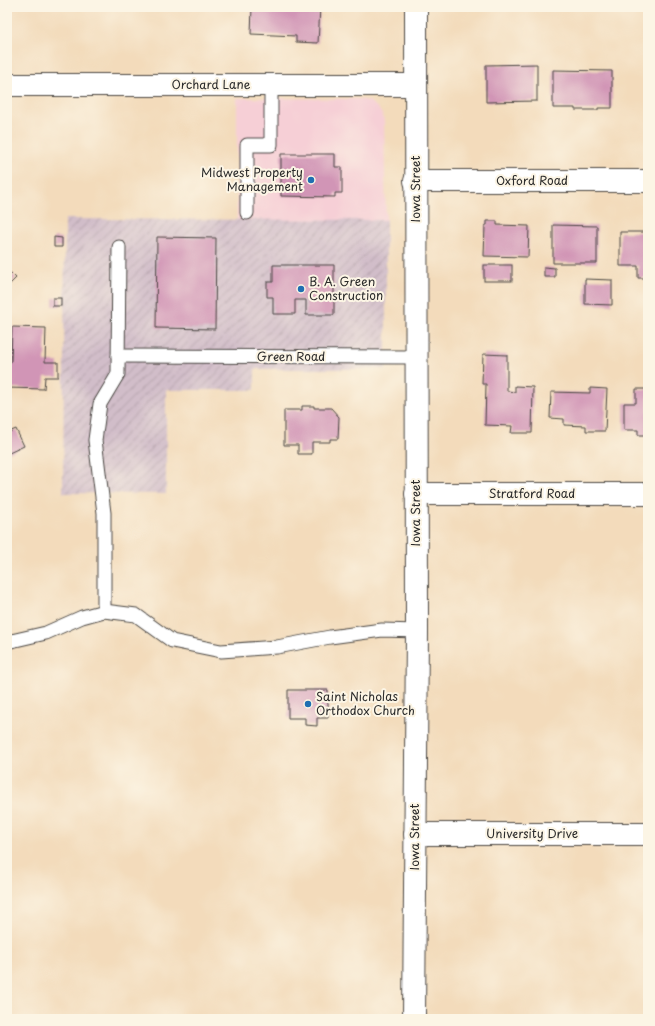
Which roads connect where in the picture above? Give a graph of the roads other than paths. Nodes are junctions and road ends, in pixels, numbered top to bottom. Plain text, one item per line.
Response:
1 (416, 7) edge
2 (7, 85) edge
3 (271, 85) junction
4 (415, 85) junction
5 (415, 181) junction
6 (648, 181) edge
7 (247, 213) dead end
8 (119, 247) dead end
9 (118, 356) junction
10 (416, 357) junction
11 (416, 494) junction
12 (648, 494) edge
13 (104, 610) junction
14 (417, 631) junction
15 (7, 642) edge
16 (415, 834) junction
17 (648, 834) edge
18 (414, 1019) edge

1 - 4 main road, Iowa Street
2 - 3 main road, Orchard Lane
3 - 4 main road, Orchard Lane
3 - 7 lane
4 - 5 main road, Iowa Street
5 - 6 main road, Oxford Road
5 - 10 main road, Iowa Street
8 - 9 lane
9 - 10 lane, Green Road
9 - 13 lane
10 - 11 main road, Iowa Street
11 - 12 main road, Stratford Road
11 - 14 main road, Iowa Street
13 - 14 lane
13 - 15 lane
14 - 16 main road, Iowa Street
16 - 17 main road, University Drive
16 - 18 main road, Iowa Street

